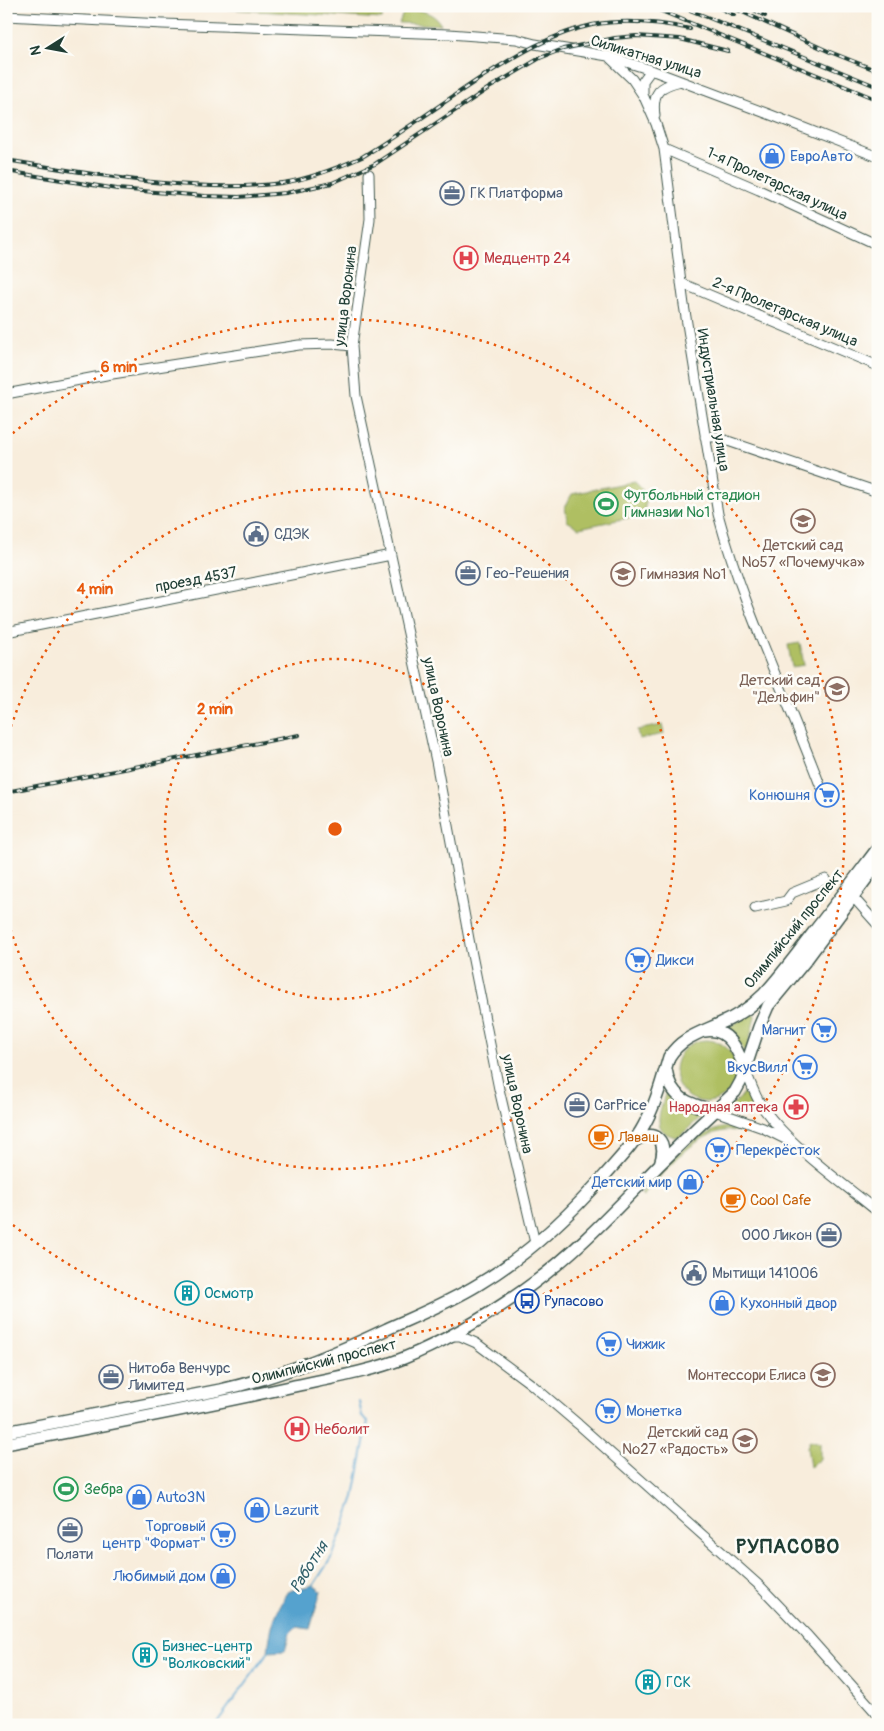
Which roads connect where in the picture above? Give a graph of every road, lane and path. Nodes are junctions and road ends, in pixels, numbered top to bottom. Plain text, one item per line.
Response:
1 (6, 16) edge
2 (608, 56) junction
3 (651, 70) junction
4 (682, 81) junction
5 (644, 97) junction
6 (656, 124) junction
7 (664, 149) junction
8 (878, 157) edge
9 (369, 174) dead end
10 (878, 246) edge
11 (681, 283) junction
12 (352, 346) junction
13 (878, 366) edge
14 (6, 394) edge
15 (705, 437) junction
16 (875, 491) dead end
17 (391, 555) junction
18 (6, 632) edge
19 (820, 785) dead end
20 (878, 848) edge
21 (878, 863) edge
22 (826, 879) dead end
23 (854, 896) junction
24 (755, 908) dead end
25 (878, 925) edge
26 (698, 1032) junction
27 (666, 1068) junction
28 (745, 1069) junction
29 (715, 1111) junction
30 (634, 1141) junction
31 (800, 1147) junction
32 (660, 1164) junction
33 (878, 1212) edge
34 (535, 1243) junction
35 (482, 1317) junction
36 (448, 1337) junction
37 (476, 1343) junction
38 (340, 1351) junction
39 (315, 1362) junction
40 (349, 1374) junction
41 (321, 1380) junction
42 (6, 1432) edge
43 (6, 1444) edge
44 (878, 1714) edge

1 - 2 street, Силикатная улица
2 - 3 street, Силикатная улица
2 - 5 street, Индустриальная улица
3 - 4 street, Силикатная улица
3 - 5 street
4 - 6 street, Индустриальная улица
4 - 8 street, Силикатная улица
5 - 6 street, Индустриальная улица
6 - 7 street, Индустриальная улица
7 - 10 street, 1-я Пролетарская улица
7 - 11 street, Индустриальная улица
9 - 12 street, улица Воронина
11 - 13 street, 2-я Пролетарская улица
11 - 15 street, Индустриальная улица
12 - 14 street
12 - 17 street, улица Воронина
15 - 16 street
15 - 19 street, Индустриальная улица
17 - 18 street, проезд 4537
17 - 34 street, улица Воронина
20 - 26 main road, Олимпийский проспект
21 - 23 main road, Олимпийский проспект
22 - 24 street
23 - 25 street
23 - 28 main road, Олимпийский проспект
26 - 27 main road, Олимпийский проспект
26 - 28 main road
27 - 29 main road
27 - 30 main road, Олимпийский проспект
28 - 29 main road, Олимпийский проспект
28 - 31 street
29 - 31 street
29 - 32 main road, Олимпийский проспект
30 - 32 main road
30 - 34 main road, Олимпийский проспект
31 - 33 street
32 - 35 main road, Олимпийский проспект
34 - 38 main road, Олимпийский проспект
35 - 36 main road, Олимпийский проспект
35 - 37 street
36 - 37 street
36 - 40 main road, Олимпийский проспект
37 - 44 street
38 - 39 main road, Олимпийский проспект
38 - 40 main road
39 - 41 main road
39 - 42 main road, Олимпийский проспект
40 - 41 main road, Олимпийский проспект
41 - 43 main road, Олимпийский проспект

